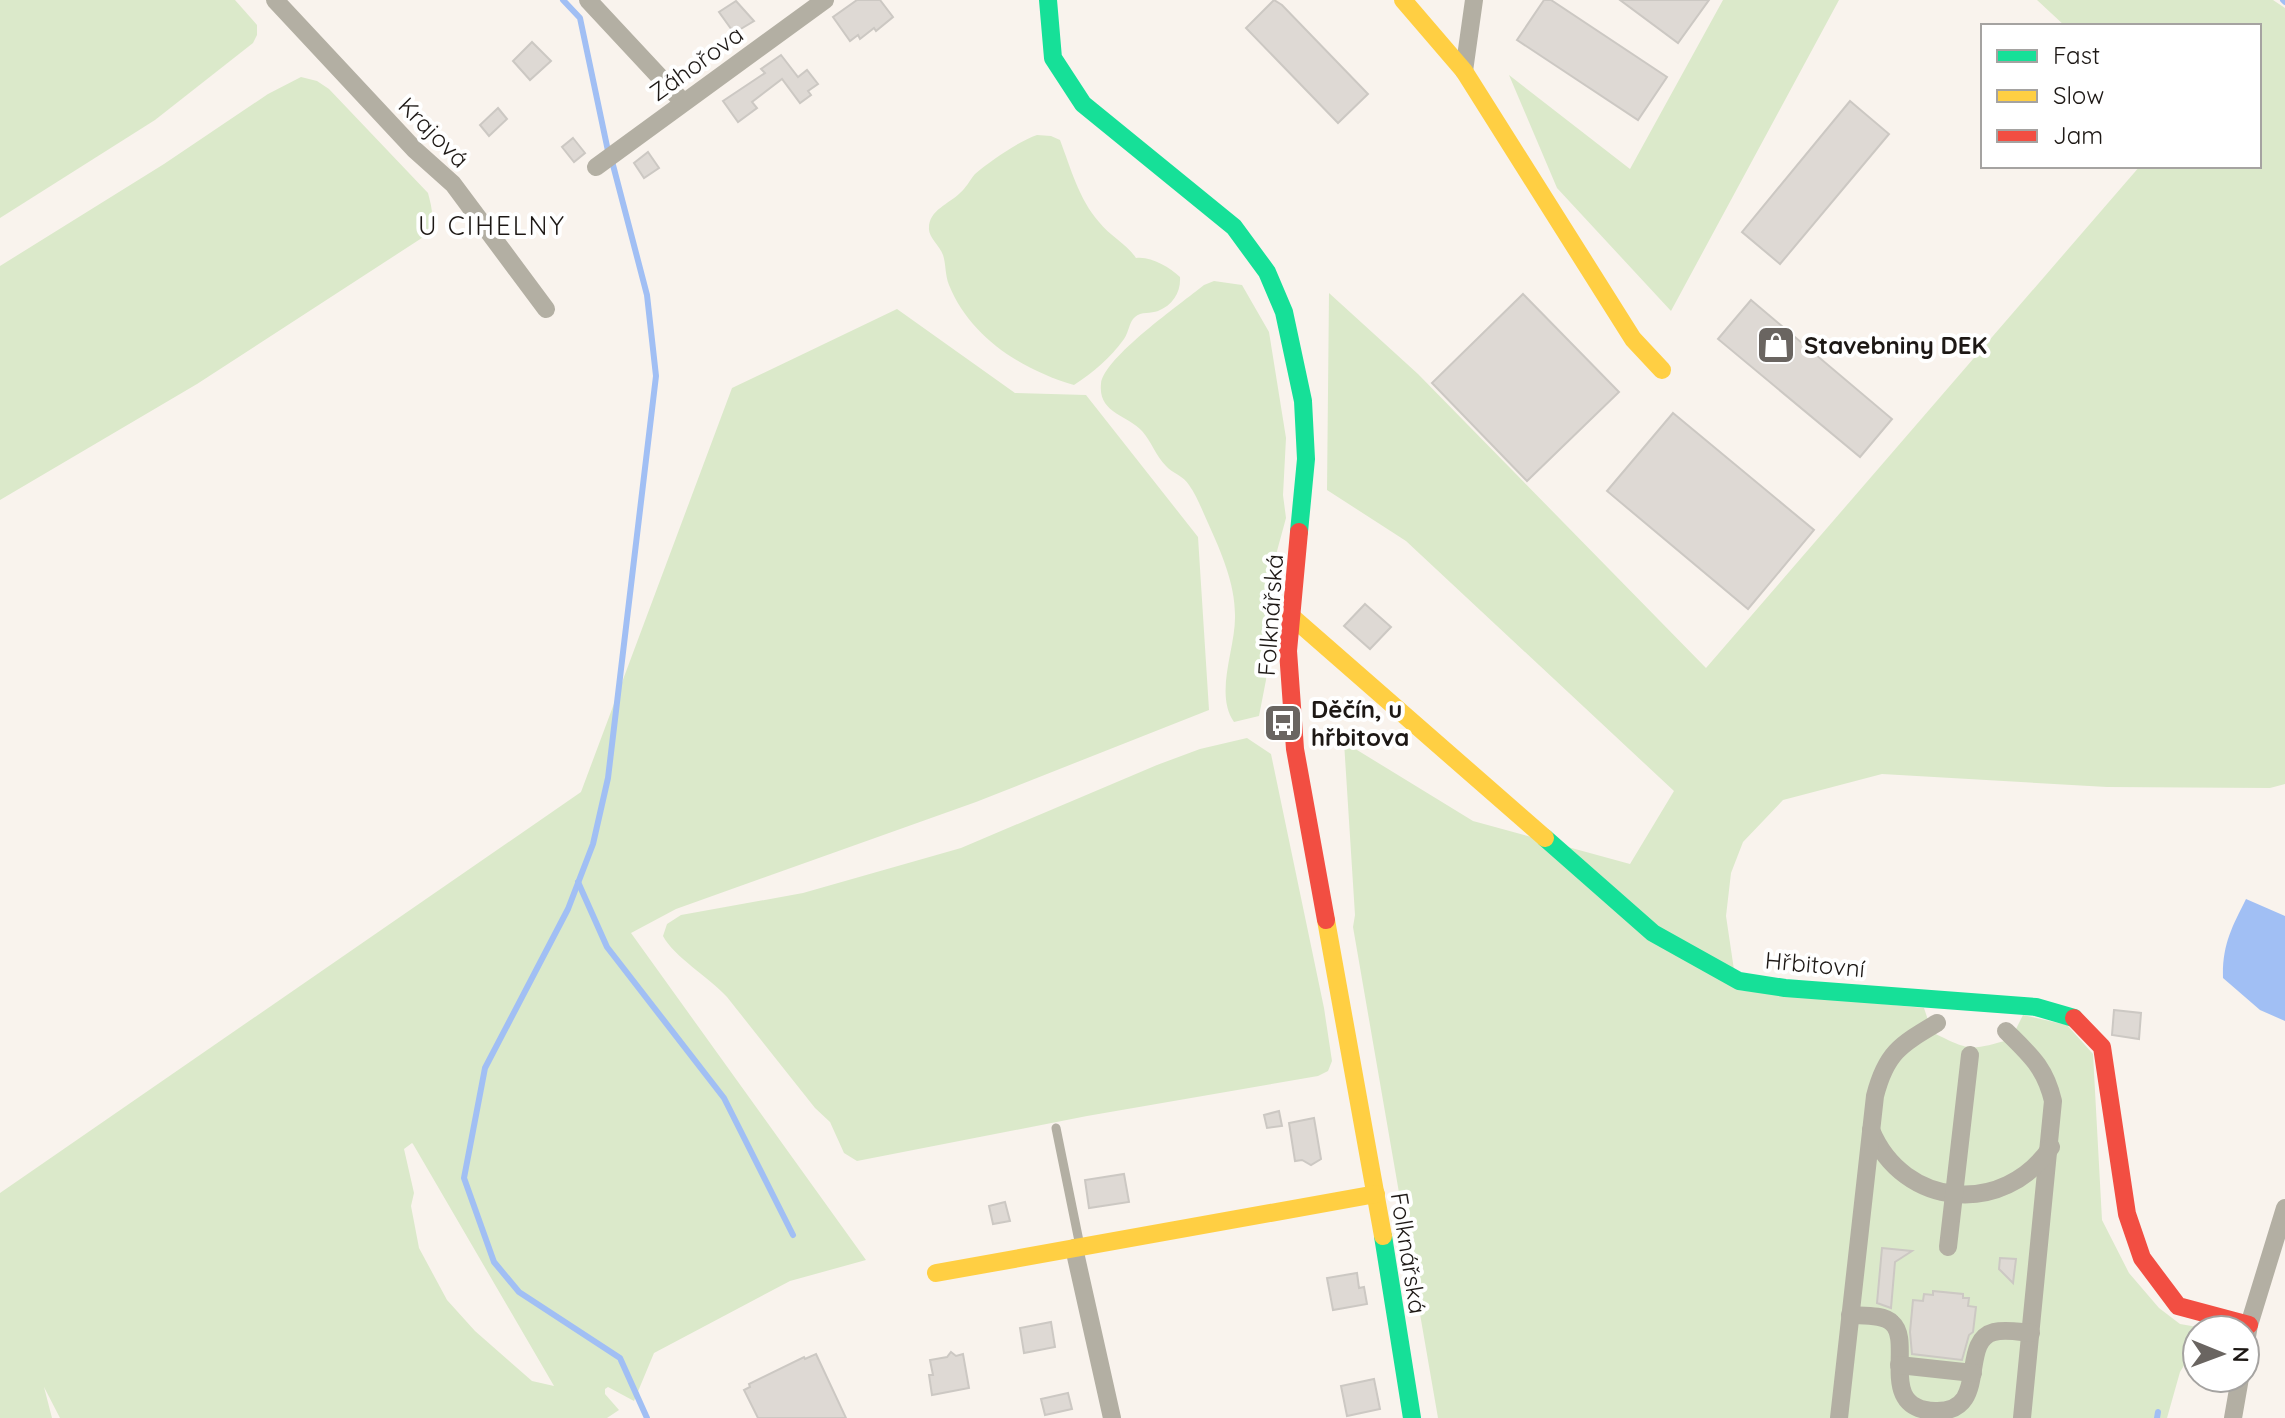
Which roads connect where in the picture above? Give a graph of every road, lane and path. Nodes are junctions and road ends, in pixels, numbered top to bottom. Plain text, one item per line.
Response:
1 (275, 0) edge
2 (588, 0) edge
3 (825, 0) edge
4 (1048, 0) edge
5 (1403, 0) edge
6 (1474, 0) edge
7 (1464, 71) junction
8 (683, 102) junction
9 (596, 167) dead end
10 (546, 309) dead end
11 (1662, 370) dead end
12 (1291, 616) junction
13 (1937, 1023) dead end
14 (2006, 1031) dead end
15 (1970, 1055) dead end
16 (1056, 1128) dead end
17 (1871, 1130) junction
18 (2051, 1147) junction
19 (1376, 1194) junction
20 (1955, 1194) junction
21 (2285, 1208) edge
22 (1077, 1247) junction
23 (1948, 1247) dead end
24 (936, 1273) dead end
25 (2208, 1314) edge
26 (2252, 1314) edge
27 (1850, 1315) junction
28 (2031, 1333) junction
29 (1899, 1365) junction
30 (1973, 1373) junction
31 (2237, 1394) edge
32 (1112, 1418) edge
33 (1412, 1418) edge
34 (1839, 1418) edge
35 (2022, 1418) edge
36 (2233, 1418) edge

1 - 10 street, Krajová
2 - 8 street
3 - 8 street, Záhořova
4 - 12 street, Folknářská
5 - 7 street
6 - 7 street
7 - 11 street
8 - 9 street, Záhořova
12 - 19 street, Folknářská
12 - 25 street, Hřbitovní
13 - 17 street
14 - 18 street
15 - 20 street
16 - 22 lane
17 - 20 street
17 - 27 street
18 - 20 street
18 - 28 street
19 - 22 street
19 - 33 street, Folknářská
20 - 23 street
21 - 26 street
22 - 24 street
22 - 32 street
27 - 29 street
27 - 34 street
28 - 30 street
28 - 35 street
29 - 30 street
29 - 30 street
31 - 36 street

